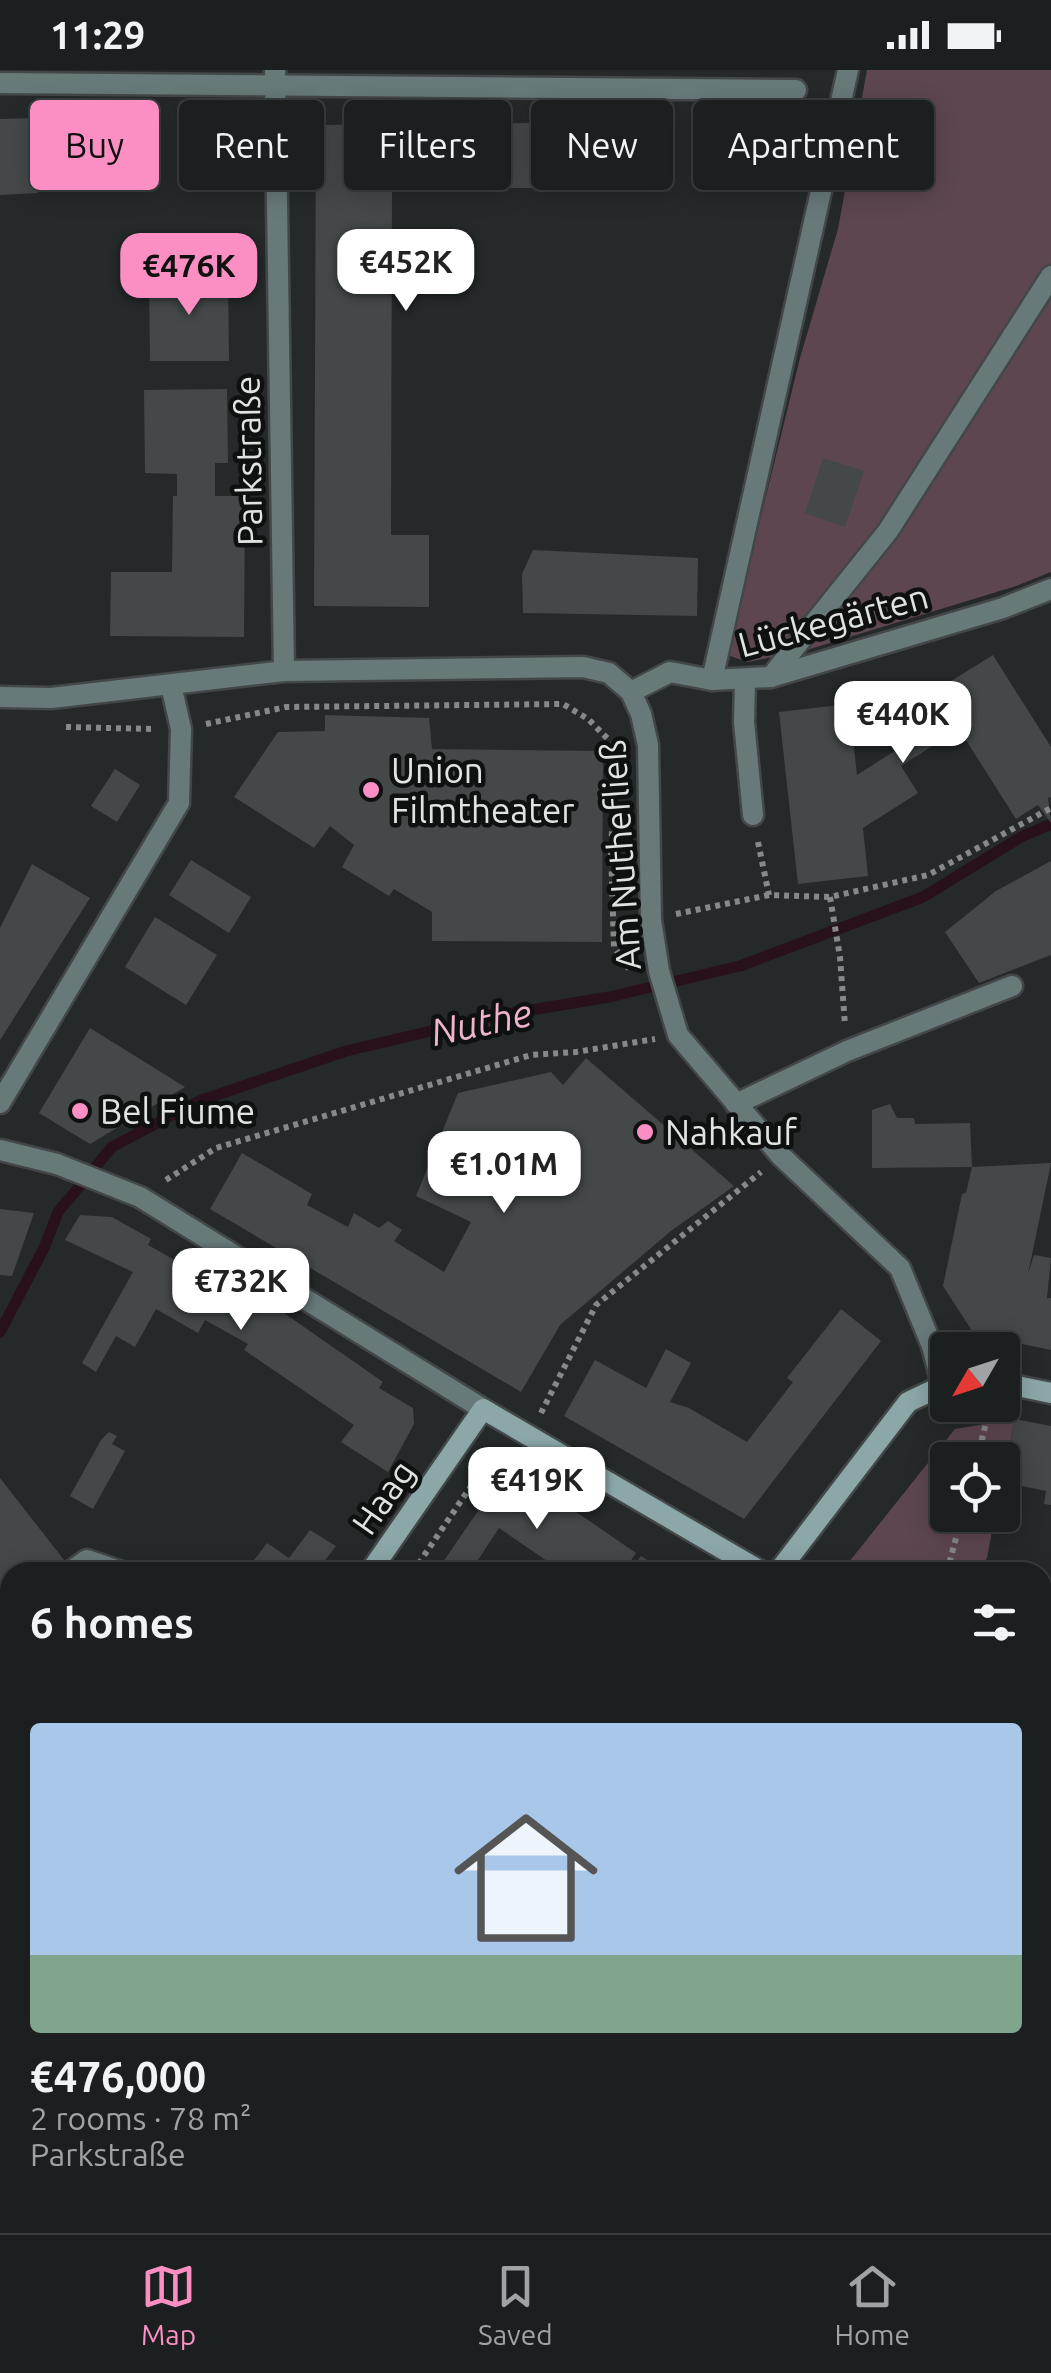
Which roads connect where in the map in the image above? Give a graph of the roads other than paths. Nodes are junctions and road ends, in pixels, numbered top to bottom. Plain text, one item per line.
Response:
1 (848, 70) edge
2 (274, 77) edge
3 (0, 83) edge
4 (796, 90) dead end
5 (1051, 276) edge
6 (1051, 589) edge
7 (284, 671) junction
8 (771, 676) junction
9 (712, 680) junction
10 (745, 680) junction
11 (171, 686) junction
12 (631, 692) junction
13 (0, 697) edge
14 (753, 815) road end
15 (1012, 986) dead end
16 (0, 1104) edge
17 (736, 1104) junction
18 (0, 1150) edge
19 (930, 1341) edge
20 (1020, 1386) edge
21 (930, 1391) edge
22 (1051, 1392) edge
23 (483, 1409) junction
24 (377, 1562) edge
25 (745, 1562) edge
26 (786, 1562) edge

1 - 9 street
2 - 3 street
2 - 4 street
2 - 7 street, Parkstraße
5 - 8 street
6 - 8 street, Lückegärten
7 - 11 street, Am Nuthefließ
7 - 12 street, Am Nuthefließ
8 - 10 street, Lückegärten
9 - 10 street, Lückegärten
9 - 12 street, Lückegärten
10 - 14 street
11 - 13 street, Am Nuthefließ
11 - 16 street
12 - 17 street, Am Nuthefließ
15 - 17 street
17 - 19 street, Am Nuthefließ
18 - 23 street
20 - 22 main road
21 - 26 main road
23 - 24 main road, Haag
23 - 25 main road

